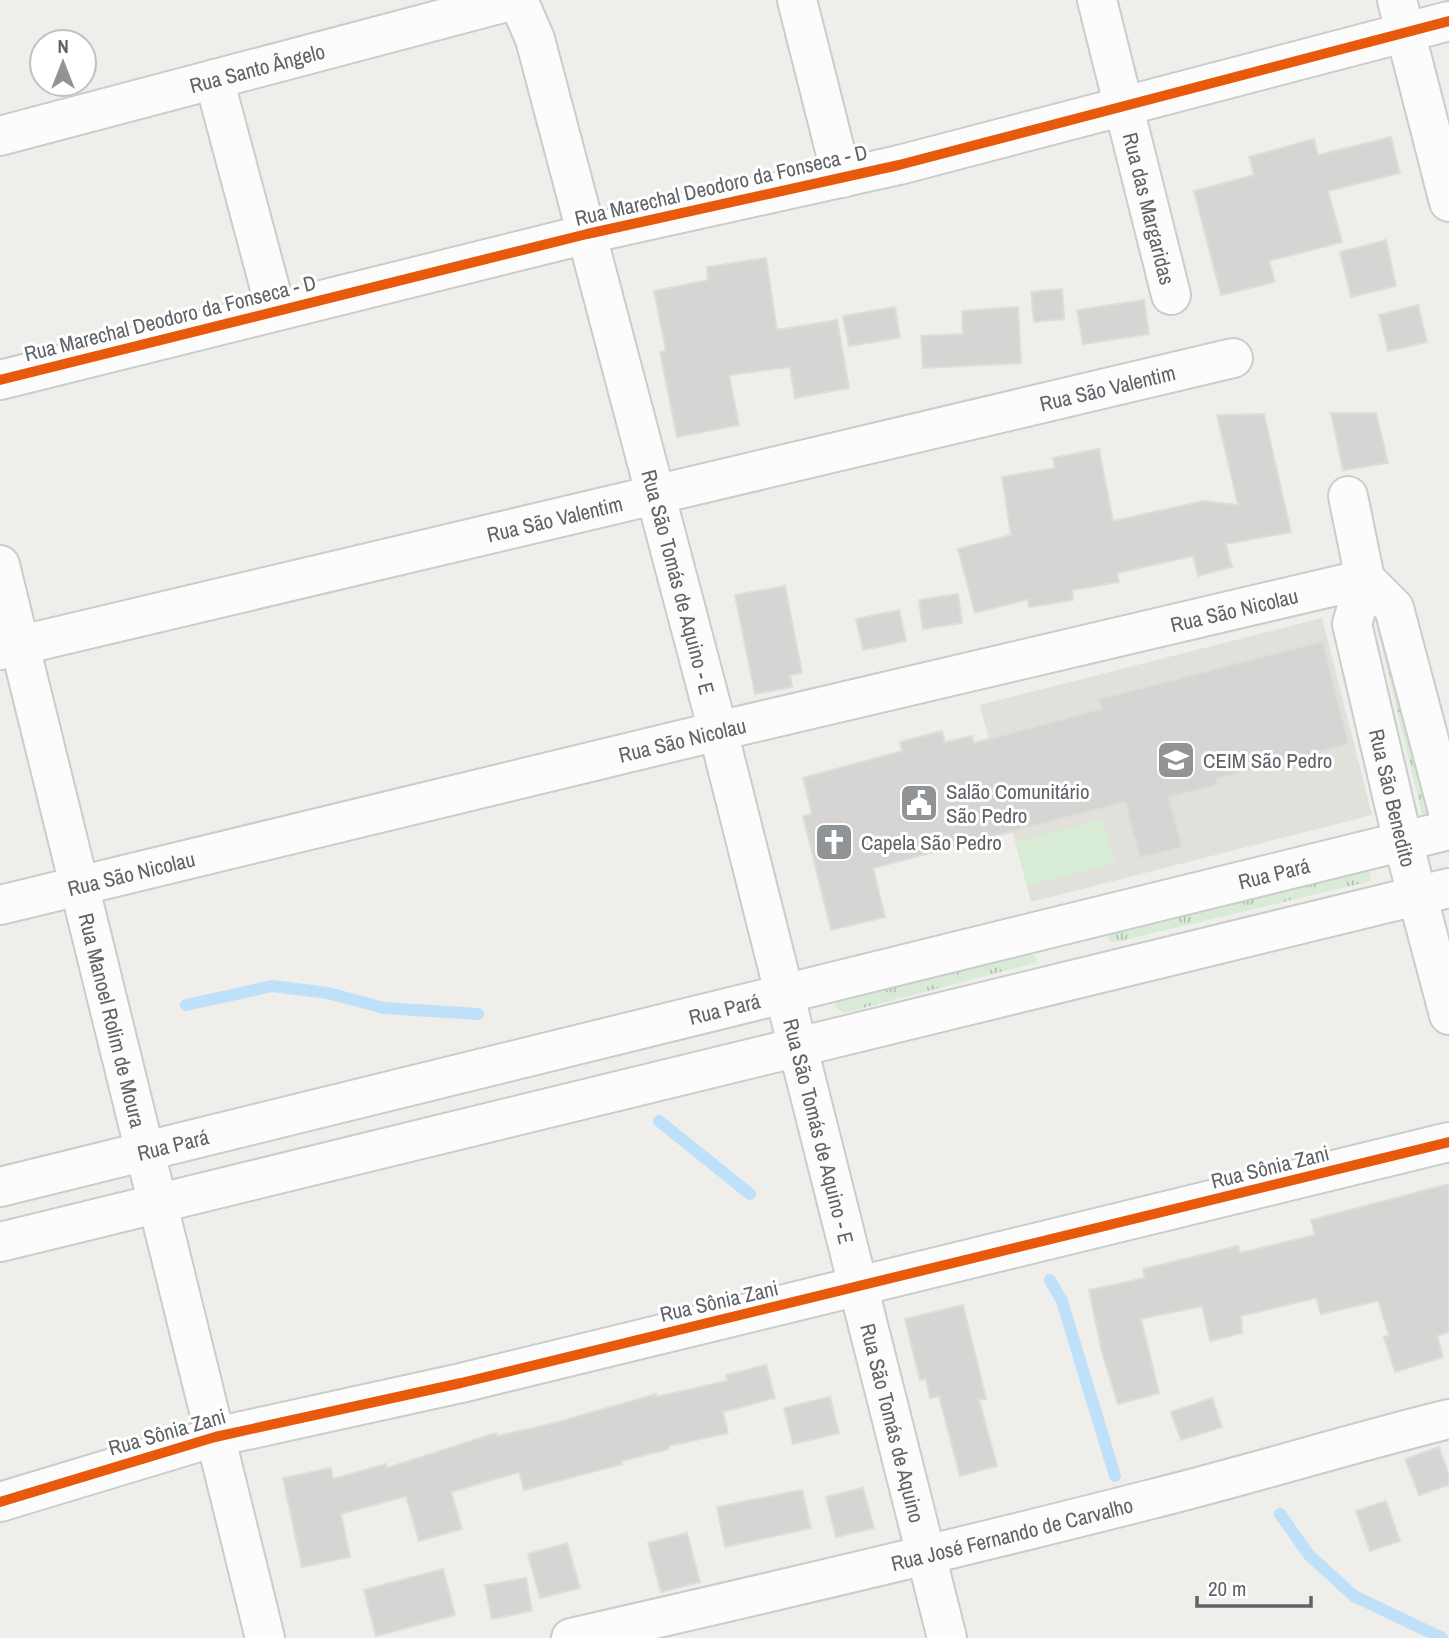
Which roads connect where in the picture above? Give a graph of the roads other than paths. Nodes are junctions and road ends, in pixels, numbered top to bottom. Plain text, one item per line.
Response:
1 (516, 0) edge
2 (797, 0) edge
3 (1097, 0) edge
4 (1401, 16) edge
5 (1449, 21) edge
6 (214, 79) junction
7 (1124, 106) junction
8 (0, 136) edge
9 (842, 178) junction
10 (1449, 202) edge
11 (587, 234) junction
12 (1171, 295) dead end
13 (276, 311) junction
14 (1233, 358) dead end
15 (0, 380) edge
16 (657, 495) junction
17 (1348, 496) dead end
18 (0, 565) edge
19 (1365, 579) junction
20 (10, 648) edge
21 (718, 731) junction
22 (1449, 815) edge
23 (1449, 830) edge
24 (1402, 842) junction
25 (81, 886) junction
26 (1434, 892) edge
27 (0, 905) edge
28 (1071, 924) junction
29 (1086, 977) junction
30 (785, 996) junction
31 (1449, 1015) edge
32 (798, 1047) junction
33 (1449, 1142) edge
34 (146, 1151) junction
35 (0, 1187) edge
36 (159, 1203) junction
37 (0, 1242) edge
38 (858, 1288) junction
39 (1449, 1419) edge
40 (215, 1437) junction
41 (0, 1502) edge
42 (926, 1557) junction
43 (265, 1638) edge
44 (571, 1638) edge
45 (947, 1638) edge

1 - 6 street, Rua Santo Ângelo
1 - 11 street, Rua São Tomás de Aquino - E
2 - 9 street
3 - 7 street, Rua das Margaridas
4 - 5 street, Rua Marechal Deodoro da Fonseca - D
4 - 7 street, Rua Marechal Deodoro da Fonseca - D
4 - 10 street
6 - 8 street, Rua Santo Ângelo
6 - 13 street
7 - 9 street, Rua Marechal Deodoro da Fonseca - D
7 - 12 street, Rua das Margaridas
9 - 11 street, Rua Marechal Deodoro da Fonseca - D
11 - 13 street, Rua Marechal Deodoro da Fonseca - D
11 - 16 street, Rua São Tomás de Aquino - E
13 - 15 street, Rua Marechal Deodoro da Fonseca - D
14 - 16 street, Rua São Valentim
16 - 20 street, Rua São Valentim
16 - 21 street, Rua São Tomás de Aquino - E
17 - 19 street, Rua São Benedito
18 - 20 street, Rua Manoel Rolim de Moura
19 - 21 street, Rua São Nicolau
19 - 22 street
19 - 24 street, Rua São Benedito
20 - 25 street, Rua Manoel Rolim de Moura
21 - 25 street, Rua São Nicolau
21 - 30 street, Rua São Tomás de Aquino - E
23 - 24 street, Rua Pará
24 - 26 street, Rua São Benedito
24 - 28 street, Rua Pará
25 - 27 street, Rua São Nicolau
25 - 34 street, Rua Manoel Rolim de Moura
26 - 29 street
26 - 31 street, Rua São Benedito
28 - 29 street
28 - 30 street, Rua Pará
29 - 32 street
30 - 32 street, Rua São Tomás de Aquino - E
30 - 34 street, Rua Pará
32 - 36 street
32 - 38 street, Rua São Tomás de Aquino - E
33 - 38 street, Rua Sônia Zani
34 - 35 street, Rua Pará
34 - 36 street, Rua Manoel Rolim de Moura
36 - 37 street
36 - 40 street, Rua Manoel Rolim de Moura
38 - 40 street, Rua Sônia Zani
38 - 42 street, Rua São Tomás de Aquino
39 - 42 street, Rua José Fernando de Carvalho
40 - 41 street, Rua Sônia Zani
40 - 43 street, Rua Manoel Rolim de Moura
42 - 44 street, Rua José Fernando de Carvalho
42 - 45 street, Rua São Tomás de Aquino

